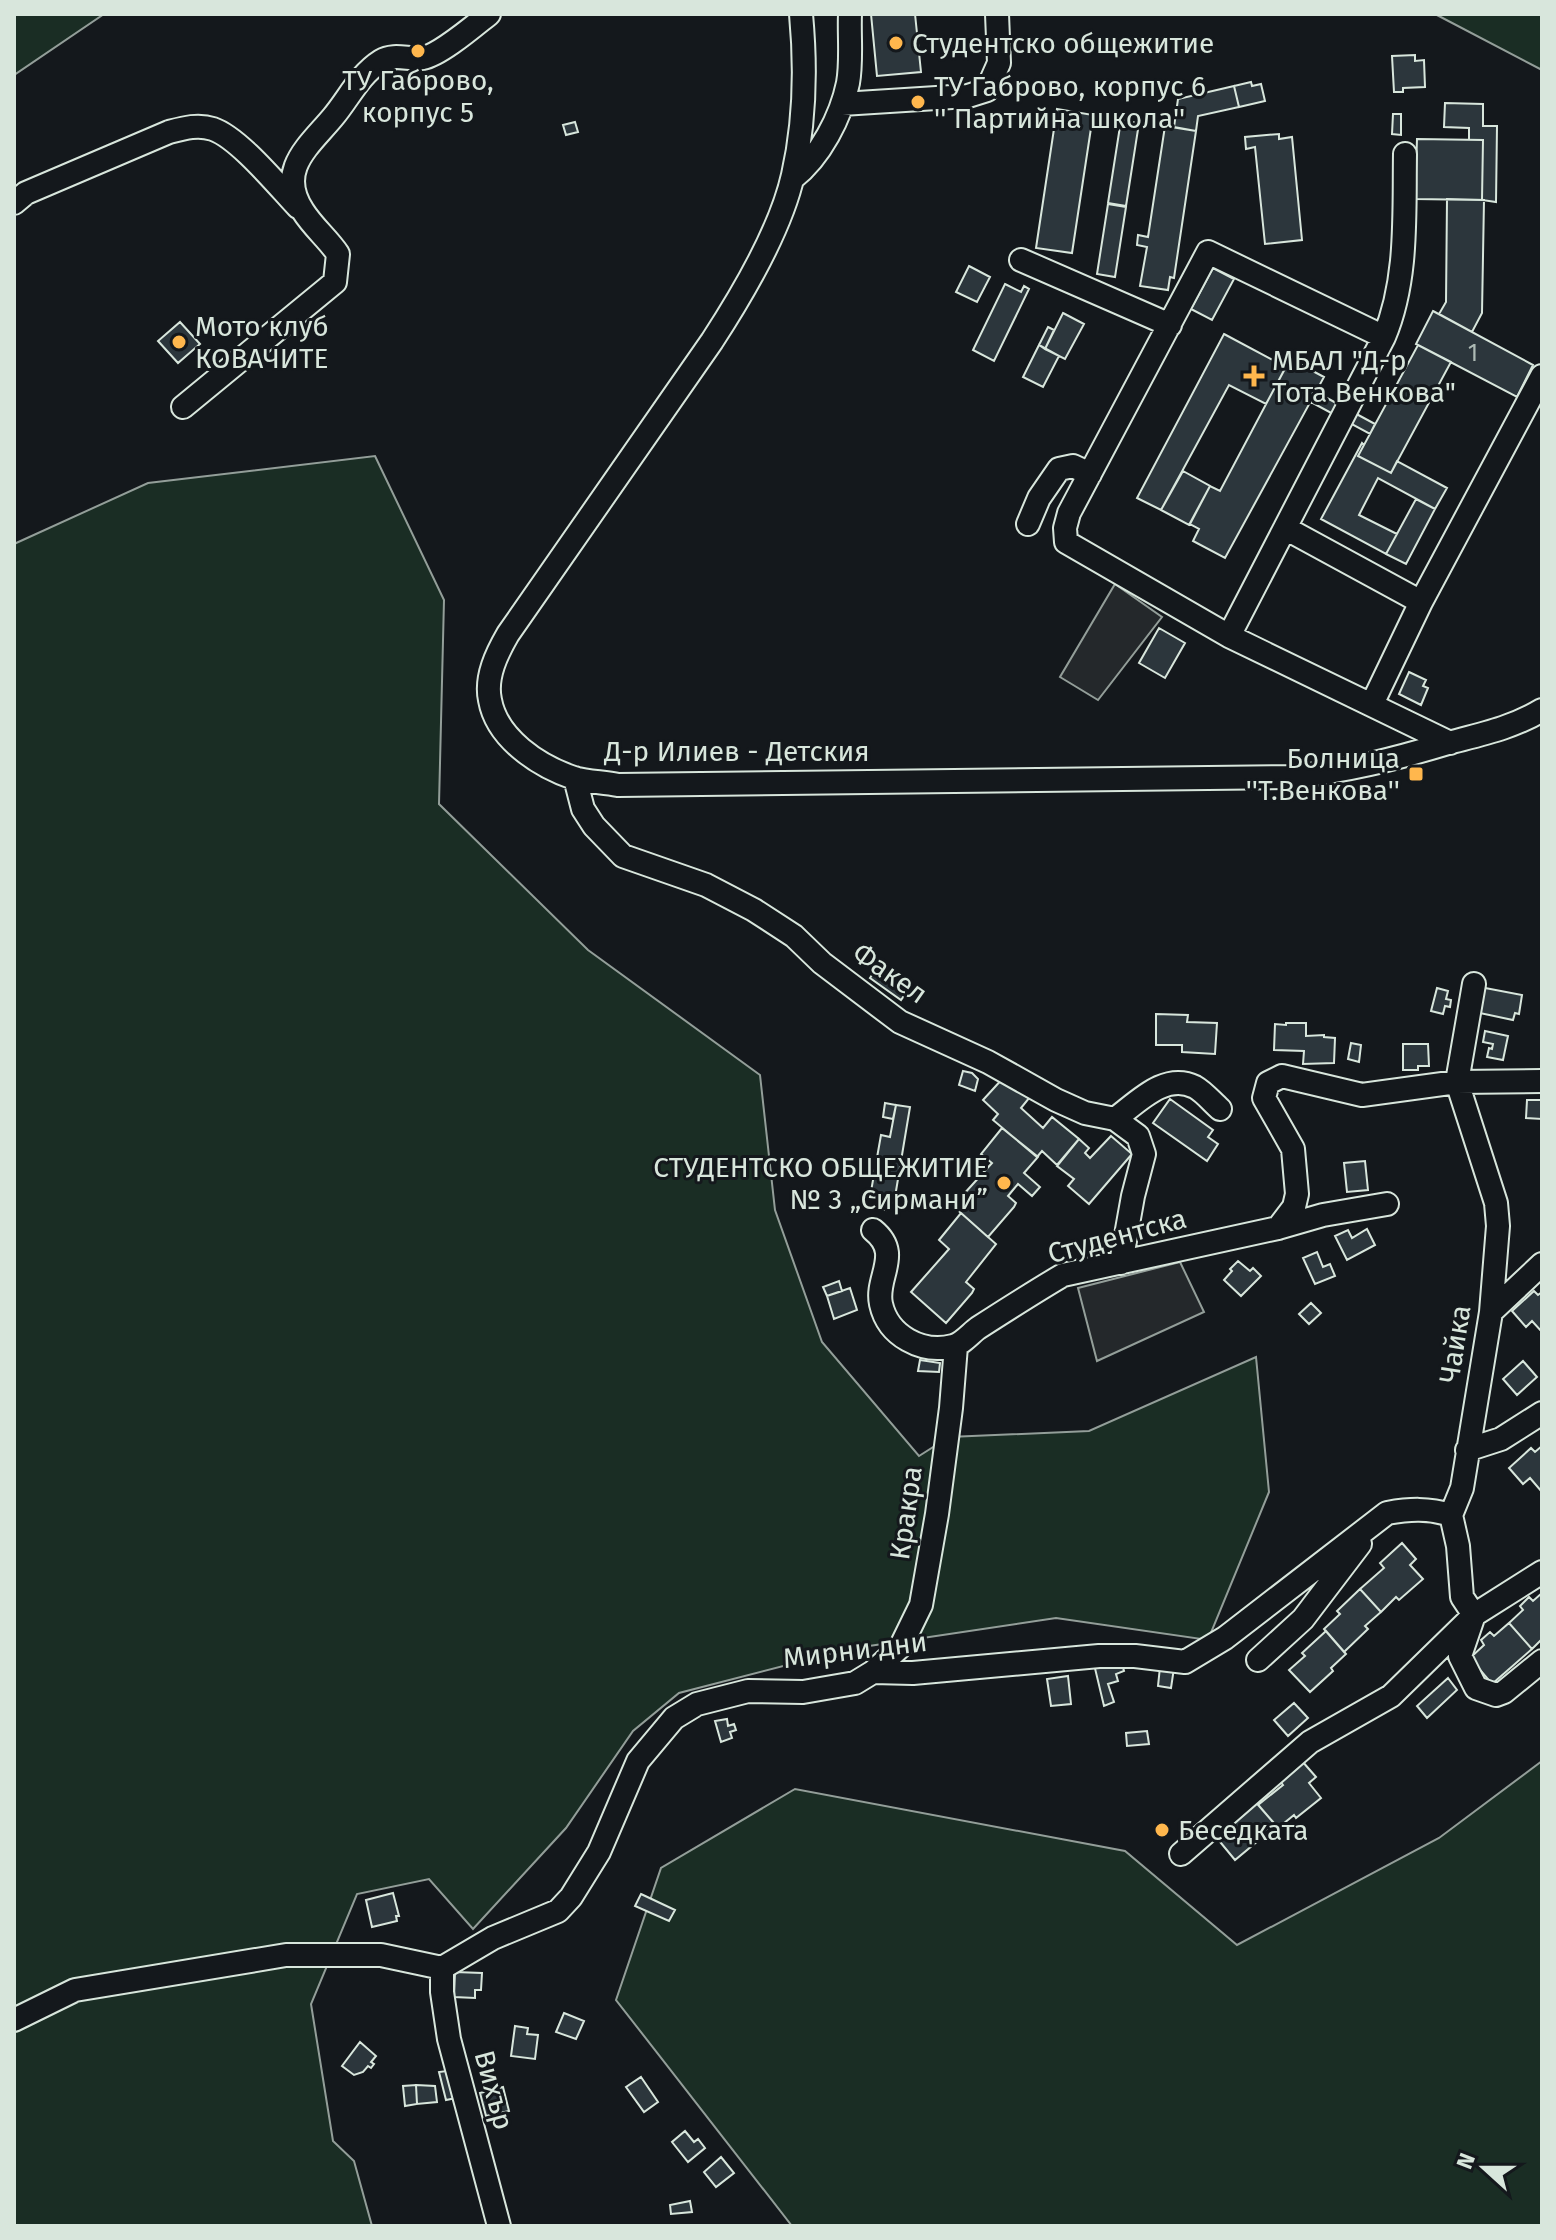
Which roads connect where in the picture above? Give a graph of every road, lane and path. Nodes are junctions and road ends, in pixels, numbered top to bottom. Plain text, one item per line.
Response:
1 (489, 14) edge
2 (801, 14) edge
3 (850, 14) edge
4 (997, 14) edge
5 (842, 104) junction
6 (302, 154) junction
7 (1405, 154) dead end
8 (254, 162) junction
9 (793, 178) junction
10 (14, 203) edge
11 (302, 211) junction
12 (1021, 260) dead end
13 (1170, 325) junction
14 (1384, 337) junction
15 (1542, 376) edge
16 (183, 407) dead end
17 (1090, 474) junction
18 (1028, 524) dead end
19 (1285, 528) junction
20 (1421, 602) junction
21 (1229, 636) junction
22 (1372, 704) junction
23 (1542, 710) edge
24 (1450, 743) junction
25 (575, 778) junction
26 (1474, 984) dead end
27 (1542, 1081) edge
28 (1457, 1082) junction
29 (1220, 1109) dead end
30 (1115, 1119) junction
31 (1387, 1204) dead end
32 (1278, 1228) junction
33 (873, 1230) dead end
34 (1121, 1263) junction
35 (1542, 1264) edge
36 (1491, 1312) junction
37 (956, 1346) junction
38 (1542, 1413) edge
39 (1467, 1450) junction
40 (1451, 1515) junction
41 (1378, 1521) junction
42 (1542, 1572) edge
43 (1474, 1615) junction
44 (1258, 1660) dead end
45 (1542, 1661) edge
46 (873, 1672) junction
47 (1181, 1854) dead end
48 (442, 1968) junction
49 (14, 2020) edge
50 (499, 2226) edge

1 - 6 street
2 - 9 street, Д-р Илиев - Детския
3 - 5 street
4 - 5 street
5 - 9 street
6 - 8 street
6 - 11 street
7 - 14 street
8 - 10 street
8 - 11 street
9 - 25 street, Д-р Илиев - Детския
11 - 16 street
12 - 13 street
13 - 14 street
13 - 17 street
14 - 19 street
15 - 20 street
17 - 18 street
17 - 21 street
19 - 20 street
19 - 21 street
20 - 22 street
21 - 22 street
22 - 24 street
23 - 24 street, Д-р Илиев - Детския
24 - 25 street, Д-р Илиев - Детския
25 - 30 street, Факел
26 - 28 street
27 - 28 street
28 - 32 street
28 - 36 street, Чайка
29 - 30 street
30 - 34 street
31 - 32 street, Студентска
32 - 34 street, Студентска
33 - 37 street
34 - 37 street, Студентска
35 - 36 street
36 - 39 street, Чайка
37 - 46 street, Кракра
38 - 39 street
39 - 40 street, Чайка
40 - 41 street, Мирни дни
40 - 43 street, Чайка
41 - 44 street
41 - 46 street, Мирни дни
42 - 43 street
43 - 45 street
43 - 47 street
46 - 48 street, Мирни дни
48 - 49 street
48 - 50 street, Вихър

